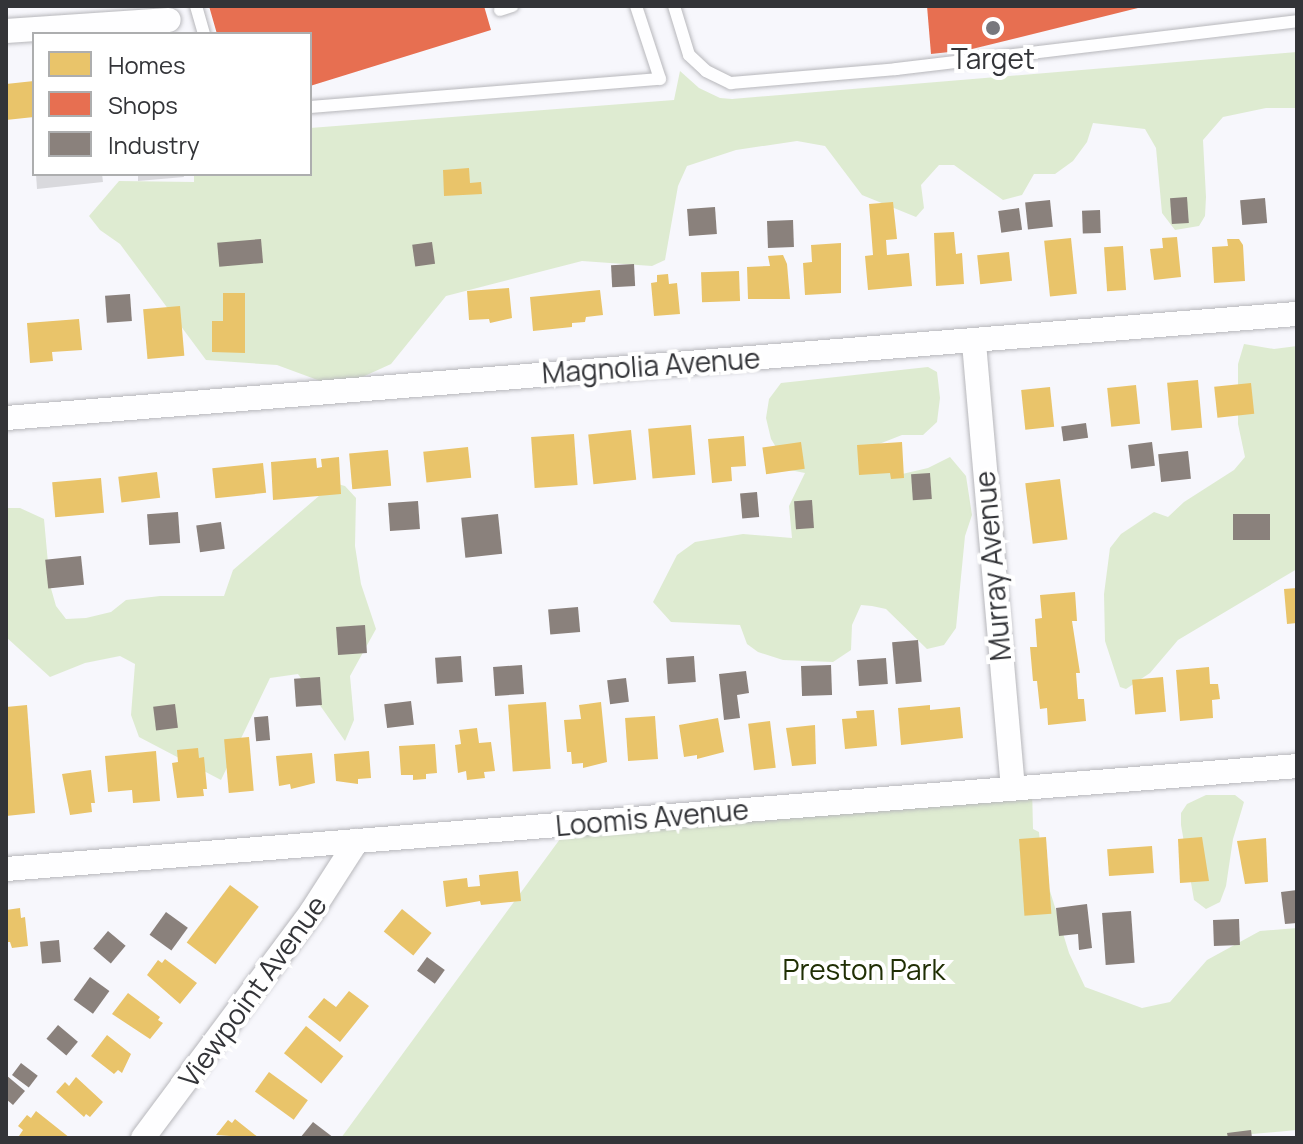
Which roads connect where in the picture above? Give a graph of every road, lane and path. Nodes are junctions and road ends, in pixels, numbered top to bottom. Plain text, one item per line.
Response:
1 (20, 6) edge
2 (196, 6) edge
3 (636, 6) edge
4 (674, 6) edge
5 (114, 15) edge
6 (169, 20) dead end
7 (1297, 21) edge
8 (17, 31) edge
9 (203, 32) edge
10 (312, 107) edge
11 (1297, 314) edge
12 (974, 343) junction
13 (6, 418) edge
14 (1297, 766) edge
15 (1013, 788) junction
16 (357, 841) junction
17 (6, 869) edge
18 (143, 1138) edge

1 - 8 street
2 - 9 lane
3 - 10 lane
4 - 7 lane
5 - 6 street
5 - 8 street
11 - 12 street, Magnolia Avenue
12 - 13 street, Magnolia Avenue
12 - 15 street, Murray Avenue
14 - 15 street, Loomis Avenue
15 - 16 street, Loomis Avenue
16 - 17 street, Loomis Avenue
16 - 18 street, Viewpoint Avenue

